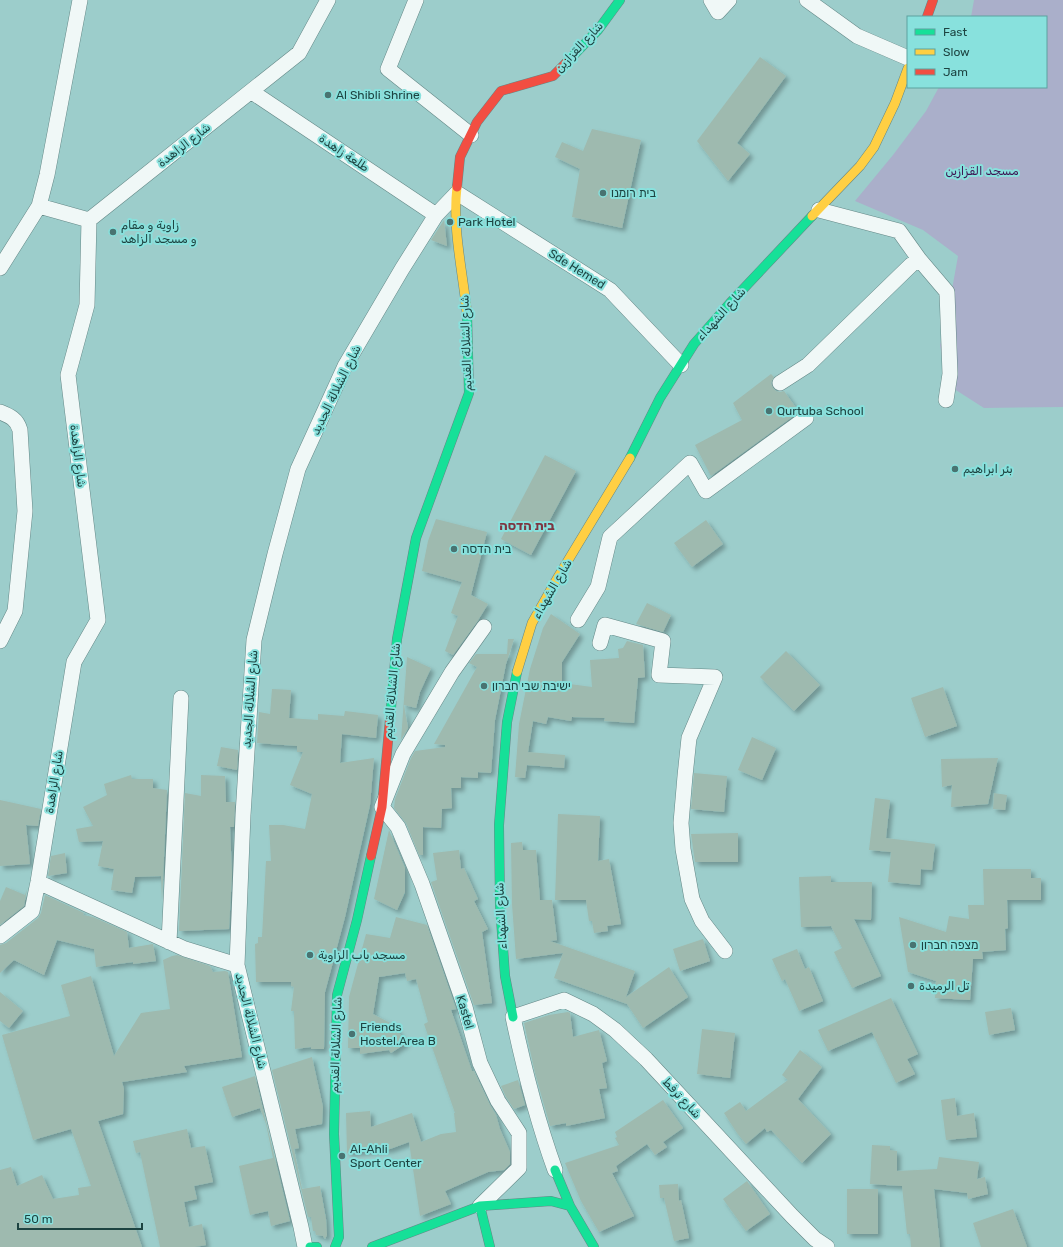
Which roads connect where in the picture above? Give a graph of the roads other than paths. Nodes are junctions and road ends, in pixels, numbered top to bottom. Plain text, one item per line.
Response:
1 (80, 0) edge
2 (328, 0) edge
3 (416, 0) edge
4 (620, 0) edge
5 (711, 0) edge
6 (729, 0) edge
7 (807, 0) edge
8 (933, 0) edge
9 (927, 16) edge
10 (907, 58) edge
11 (907, 71) edge
12 (252, 92) junction
13 (471, 135) junction
14 (457, 193) junction
15 (39, 206) junction
16 (819, 210) junction
17 (436, 215) junction
18 (89, 220) junction
19 (919, 259) junction
20 (0, 268) edge
21 (681, 365) junction
22 (780, 383) dead end
23 (946, 400) dead end
24 (0, 412) edge
25 (806, 418) dead end
26 (578, 620) dead end
27 (484, 627) dead end
28 (0, 641) edge
29 (600, 643) dead end
30 (181, 698) dead end
31 (382, 807) junction
32 (38, 882) junction
33 (0, 936) edge
34 (169, 942) junction
35 (725, 952) dead end
36 (237, 965) junction
37 (513, 1017) junction
38 (555, 1170) joint
39 (480, 1206) junction
40 (570, 1206) junction
41 (305, 1247) edge
42 (310, 1247) edge
43 (317, 1247) edge
44 (334, 1247) edge
45 (372, 1247) edge
46 (490, 1247) edge
47 (594, 1247) edge
48 (827, 1247) edge

1 - 15 street
2 - 12 street, شارع الزاهدة
3 - 13 street
4 - 13 street, شارع القزازين
5 - 6 street
7 - 10 street
8 - 9 street
11 - 16 street, شارع الشهداء
12 - 17 street, طلعة زاهدة
12 - 18 street, شارع الزاهدة
13 - 14 street, شارع القزازين
14 - 17 street, شارع الشلالة الجديد
14 - 21 street, Sde Hemed
14 - 31 street, شارع الشلالة القديم
15 - 18 street
15 - 20 street
16 - 19 street
16 - 21 street, شارع الشهداء
17 - 36 street, شارع الشلالة الجديد
18 - 32 street, شارع الزاهدة
19 - 22 street
19 - 23 street
21 - 37 street, شارع الشهداء
24 - 28 street
25 - 26 street
27 - 31 street
29 - 35 street
30 - 34 street
31 - 39 street, Kastel
31 - 44 street, شارع الشلالة القديم
32 - 33 street, شارع الزاهدة
32 - 34 street
34 - 36 street
36 - 41 street, شارع الشلالة الجديد
37 - 38 street, شارع الشهداء
37 - 48 street, شارع ترفط
38 - 40 street, شارع الشهداء
39 - 40 street
39 - 45 street
39 - 46 street
40 - 47 street, شارع الشهداء
42 - 43 street

